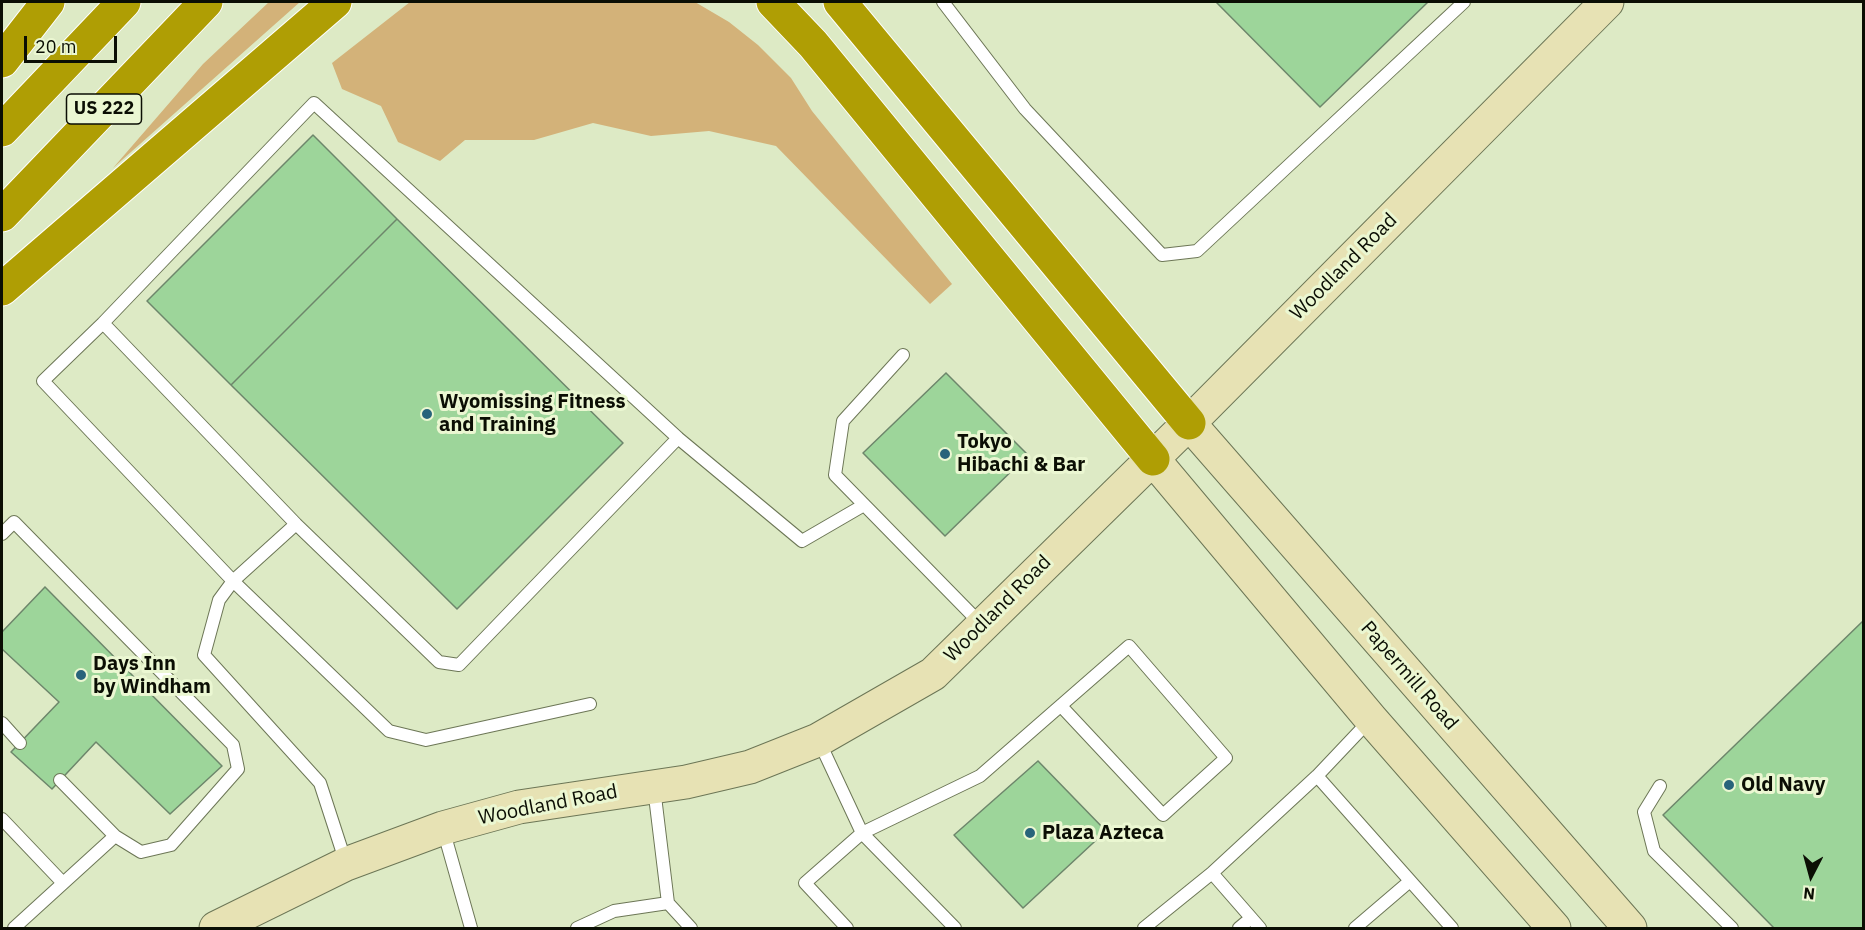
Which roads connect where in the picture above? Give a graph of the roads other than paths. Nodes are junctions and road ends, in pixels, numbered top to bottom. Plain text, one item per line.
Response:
1 (48, 2) edge
2 (124, 2) edge
3 (206, 2) edge
4 (335, 2) edge
5 (773, 2) edge
6 (840, 2) edge
7 (944, 2) edge
8 (1464, 2) edge
9 (1607, 2) edge
10 (2, 61) edge
11 (2, 130) edge
12 (2, 216) edge
13 (2, 289) edge
14 (103, 323) junction
15 (903, 355) dead end
16 (1189, 423) junction
17 (678, 438) junction
18 (1153, 459) junction
19 (864, 505) junction
20 (296, 524) junction
21 (2, 534) edge
22 (233, 581) junction
23 (982, 625) junction
24 (590, 704) dead end
25 (1061, 706) junction
26 (1371, 719) junction
27 (2, 723) edge
28 (818, 740) junction
29 (20, 743) dead end
30 (1317, 776) junction
31 (60, 780) dead end
32 (654, 786) junction
33 (1660, 786) dead end
34 (2, 819) edge
35 (443, 828) junction
36 (862, 833) junction
37 (115, 836) junction
38 (346, 864) junction
39 (1212, 873) junction
40 (1410, 881) junction
41 (63, 883) junction
42 (668, 903) junction
43 (1251, 918) junction
44 (14, 928) edge
45 (216, 928) edge
46 (471, 928) edge
47 (578, 928) edge
48 (691, 928) edge
49 (846, 928) edge
50 (955, 928) edge
51 (1144, 928) edge
52 (1239, 928) edge
53 (1260, 928) edge
54 (1355, 928) edge
55 (1452, 928) edge
56 (1554, 928) edge
57 (1630, 928) edge
58 (1732, 928) edge

1 - 10 highway
2 - 11 highway, US 222
3 - 12 highway, US 222
4 - 13 highway
5 - 18 highway
6 - 16 highway
7 - 8 lane
9 - 16 main road, Woodland Road
14 - 17 lane
14 - 20 lane
14 - 22 lane
15 - 19 lane
16 - 18 main road, Woodland Road
16 - 57 main road, Papermill Road
17 - 19 lane
17 - 20 lane
18 - 23 main road, Woodland Road
18 - 26 main road
19 - 23 lane
20 - 22 lane
21 - 37 lane
22 - 24 lane
22 - 38 lane
23 - 28 main road, Woodland Road
25 - 25 lane
25 - 36 lane
26 - 30 lane
26 - 56 main road
27 - 29 lane
28 - 32 main road, Woodland Road
28 - 36 lane
30 - 39 lane
30 - 40 lane
31 - 37 lane
32 - 35 main road, Woodland Road
32 - 42 lane
33 - 58 lane
34 - 41 lane
35 - 38 main road, Woodland Road
35 - 46 lane
36 - 49 lane
36 - 50 lane
37 - 41 lane
38 - 45 main road, Woodland Road
39 - 43 lane
39 - 51 lane
40 - 54 lane
40 - 55 lane
41 - 44 lane
42 - 47 lane
42 - 48 lane
43 - 52 lane
43 - 53 lane

